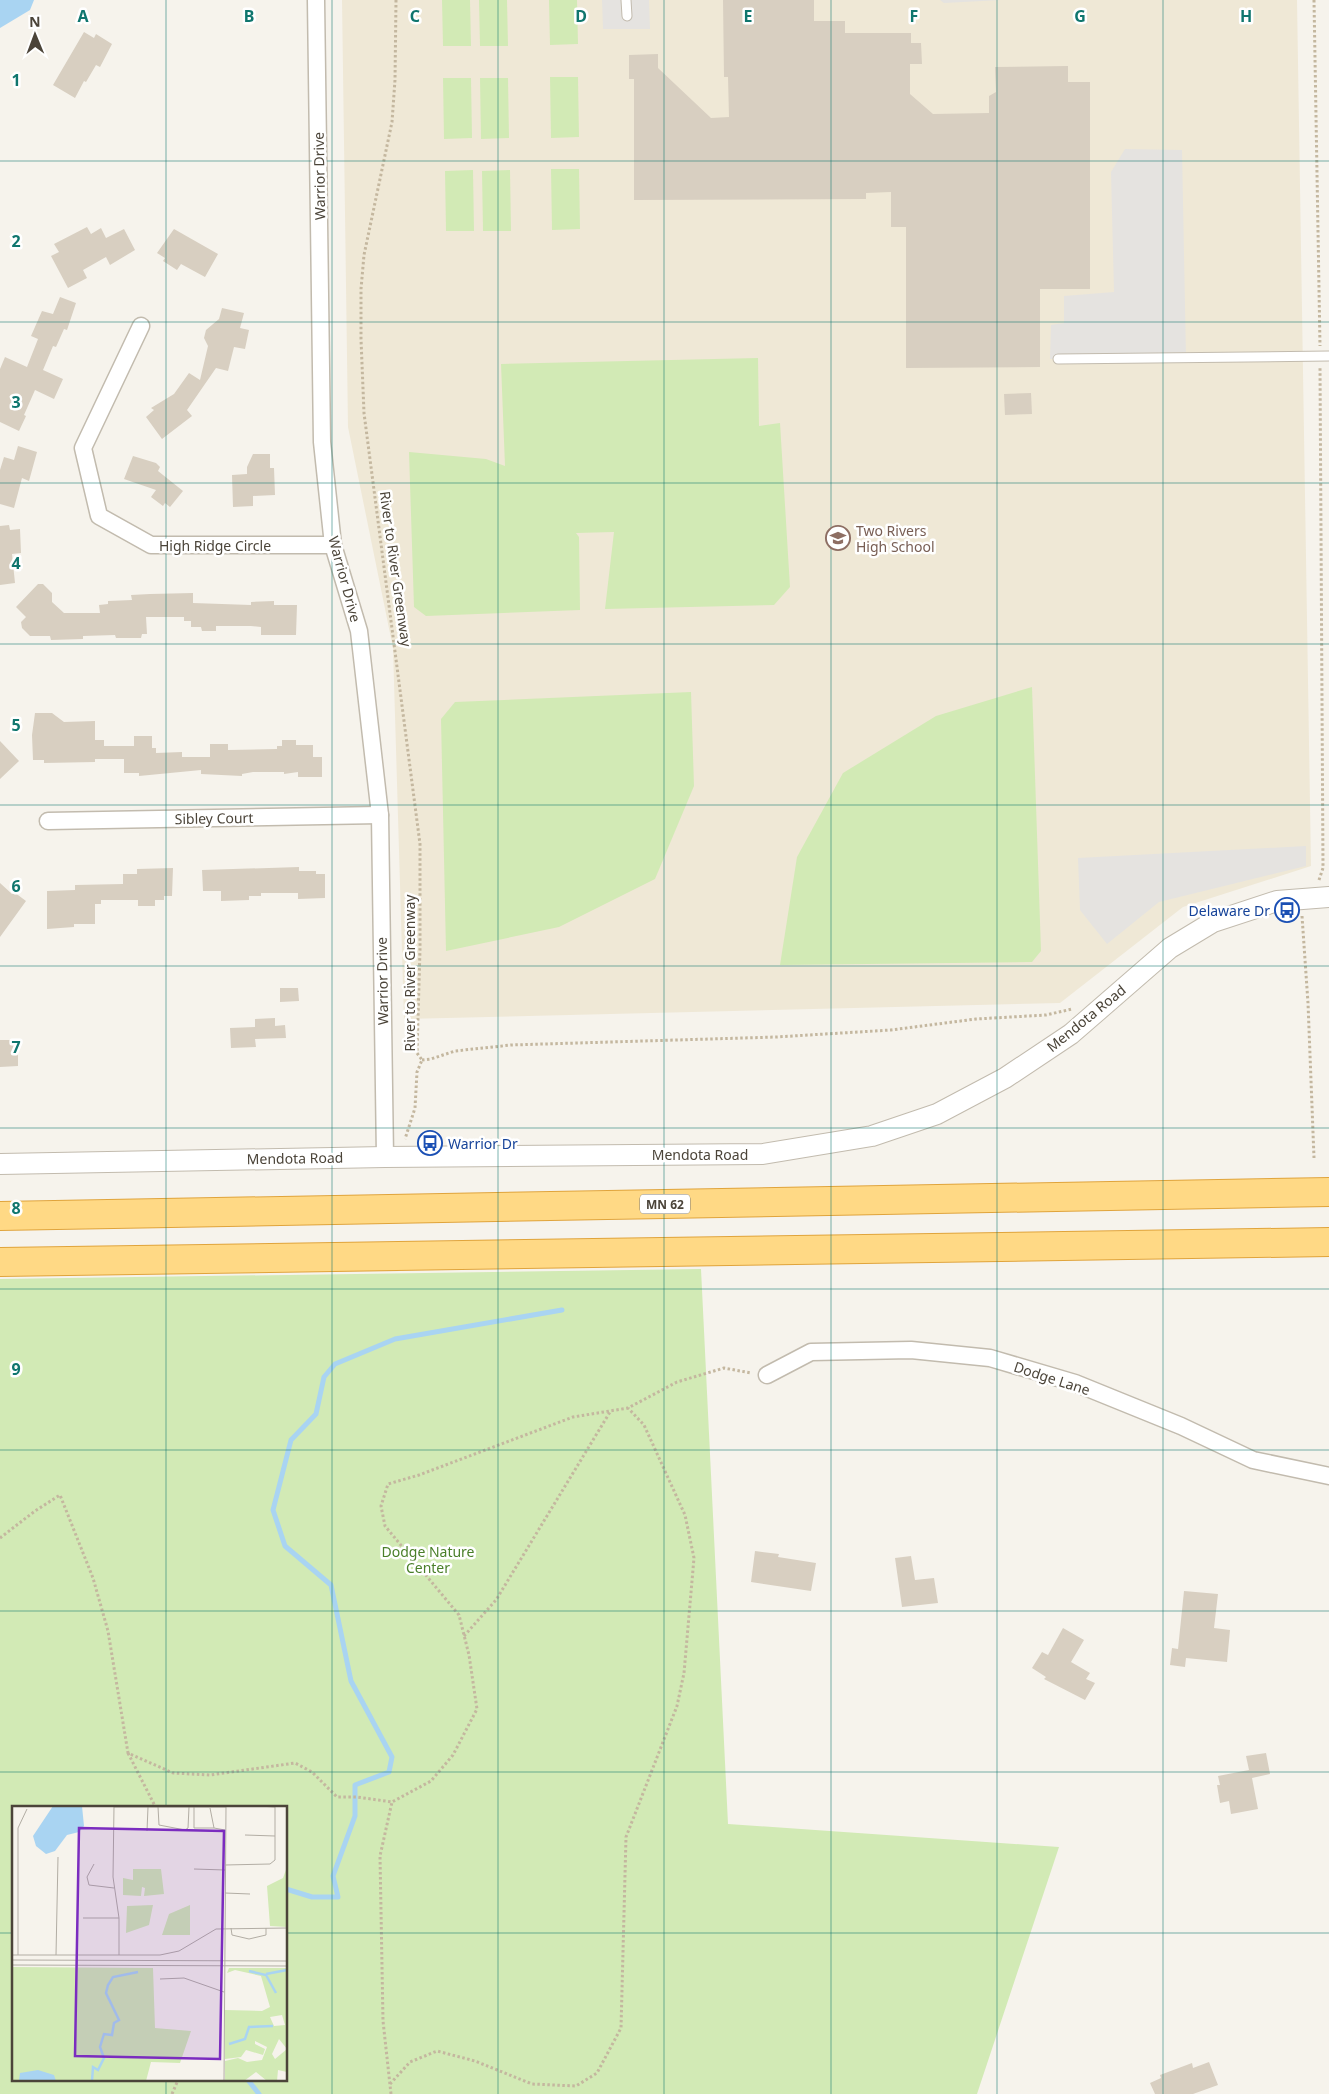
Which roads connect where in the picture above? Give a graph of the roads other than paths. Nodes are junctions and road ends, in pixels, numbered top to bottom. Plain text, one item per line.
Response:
1 (316, 0) edge
2 (626, 0) edge
3 (626, 16) dead end
4 (141, 326) dead end
5 (1324, 357) edge
6 (1058, 358) dead end
7 (333, 545) junction
8 (380, 815) junction
9 (48, 822) dead end
10 (1324, 890) edge
11 (385, 1157) junction
12 (0, 1164) edge
13 (1329, 1192) edge
14 (0, 1216) edge
15 (1329, 1242) edge
16 (0, 1262) edge
17 (767, 1375) road end
18 (1329, 1476) edge

1 - 7 street, Warrior Drive
2 - 3 lane
4 - 7 street, High Ridge Circle
5 - 6 lane
7 - 8 street, Warrior Drive
8 - 9 street, Sibley Court
8 - 11 street, Warrior Drive
10 - 11 street, Mendota Road
11 - 12 street, Mendota Road
13 - 14 highway, MN 62
15 - 16 highway
17 - 18 street, Dodge Lane

